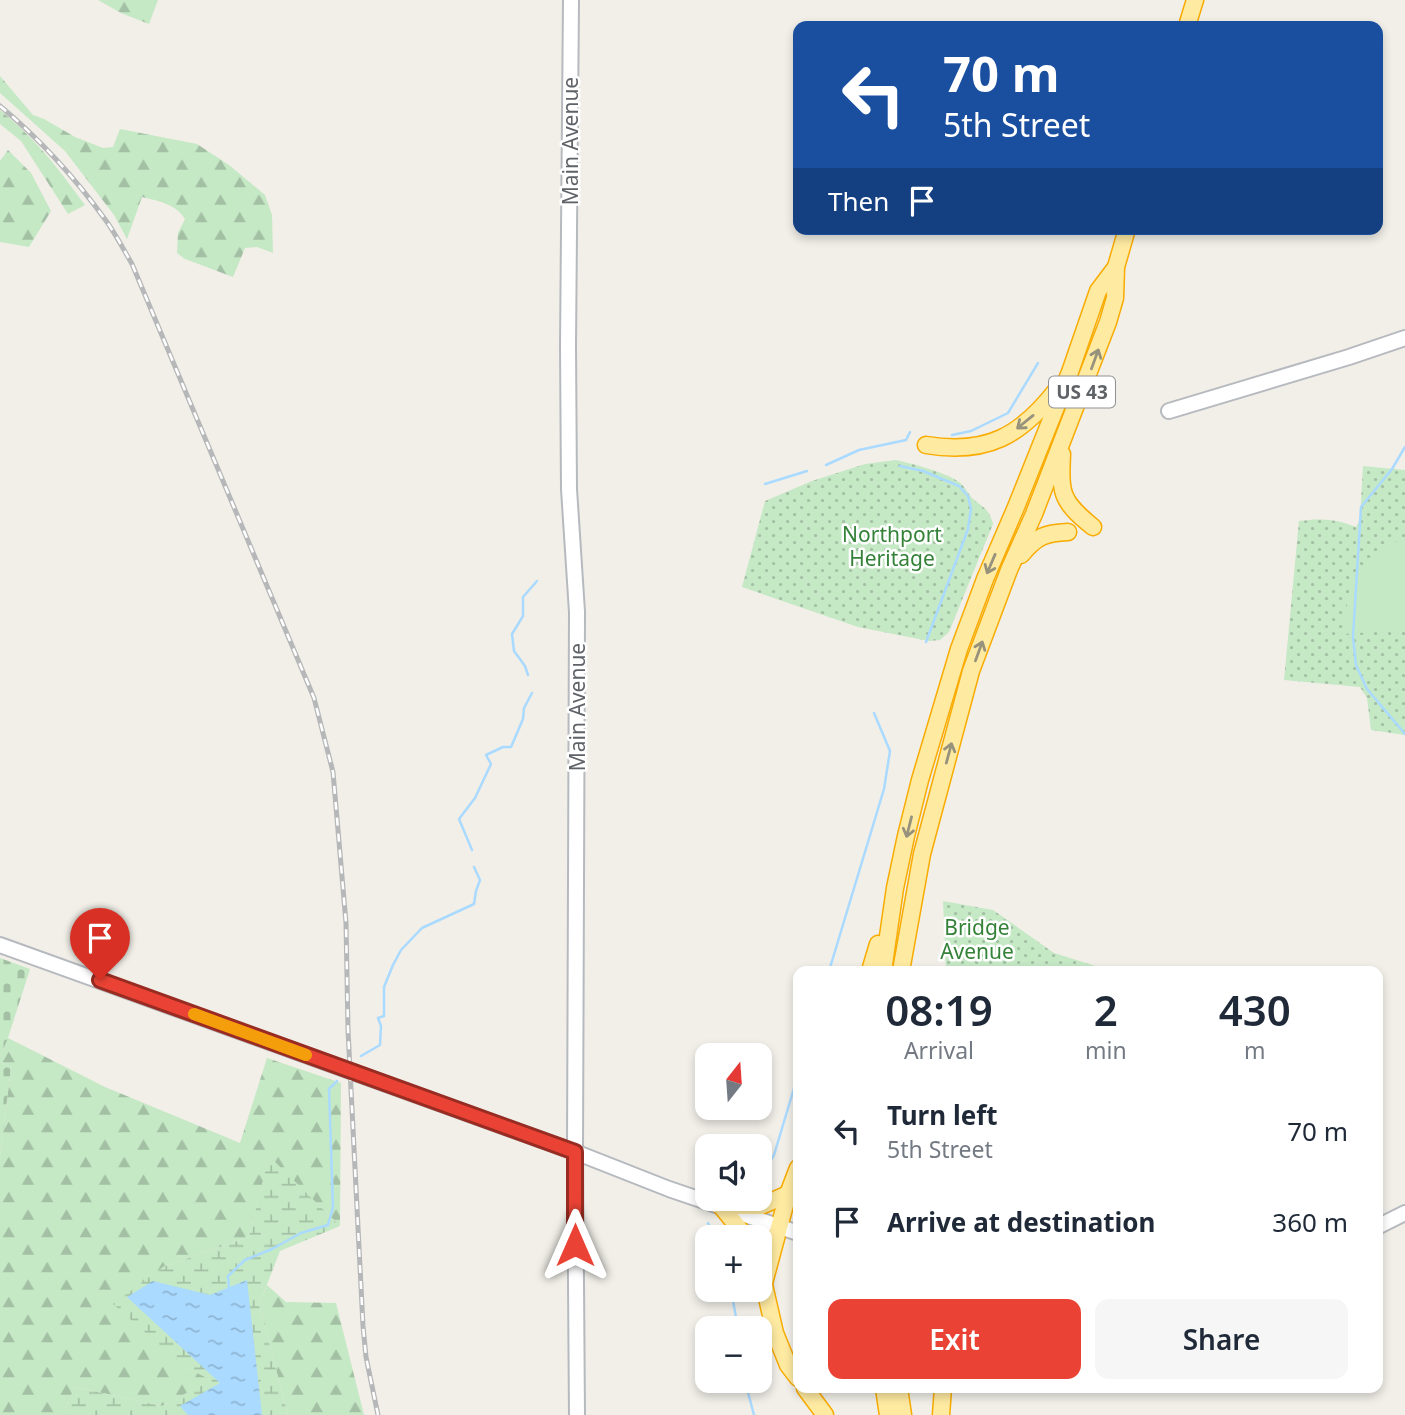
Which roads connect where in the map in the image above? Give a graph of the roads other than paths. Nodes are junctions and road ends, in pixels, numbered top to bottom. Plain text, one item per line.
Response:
1 (571, 0) edge
2 (1195, 0) edge
3 (1189, 21) edge
4 (1126, 235) edge
5 (1116, 267) junction
6 (1405, 338) edge
7 (1070, 372) junction
8 (1169, 411) dead end
9 (1062, 443) junction
10 (926, 445) dead end
11 (1093, 527) dead end
12 (1068, 532) dead end
13 (1009, 570) junction
14 (895, 888) junction
15 (906, 942) junction
16 (0, 945) edge
17 (872, 966) edge
18 (884, 966) edge
19 (902, 966) edge
20 (908, 966) edge
21 (575, 1152) junction
22 (793, 1182) edge
23 (789, 1194) junction
24 (695, 1198) edge
25 (772, 1201) edge
26 (725, 1211) edge
27 (735, 1211) edge
28 (1405, 1213) edge
29 (1383, 1224) edge
30 (736, 1225) edge
31 (780, 1227) junction
32 (793, 1231) edge
33 (772, 1255) edge
34 (768, 1302) edge
35 (793, 1371) edge
36 (809, 1393) edge
37 (885, 1393) edge
38 (900, 1393) edge
39 (943, 1393) edge
40 (577, 1415) edge
41 (825, 1415) edge
42 (887, 1415) edge
43 (903, 1415) edge
44 (941, 1415) edge

1 - 21 main road, Main Avenue
2 - 3 highway
4 - 5 highway, US 43
5 - 7 highway, US 43
9 -> 5 highway, US 43
6 - 8 main road
7 -> 10 highway
7 -> 14 highway, US 43
9 - 11 highway
9 - 13 highway, US 43
12 - 13 highway
15 -> 13 highway, US 43
14 - 17 highway
14 - 18 highway, US 43
15 - 19 highway, US 43
15 - 20 highway
16 - 21 main road
21 - 24 main road
21 - 40 main road, Main Avenue
22 - 23 highway
23 - 25 highway
23 - 31 highway
26 - 30 highway
27 - 31 main road
28 - 29 main road
31 - 32 main road
31 - 33 highway
34 - 35 highway
36 - 41 highway
37 - 42 highway
38 - 43 highway
39 - 44 highway

